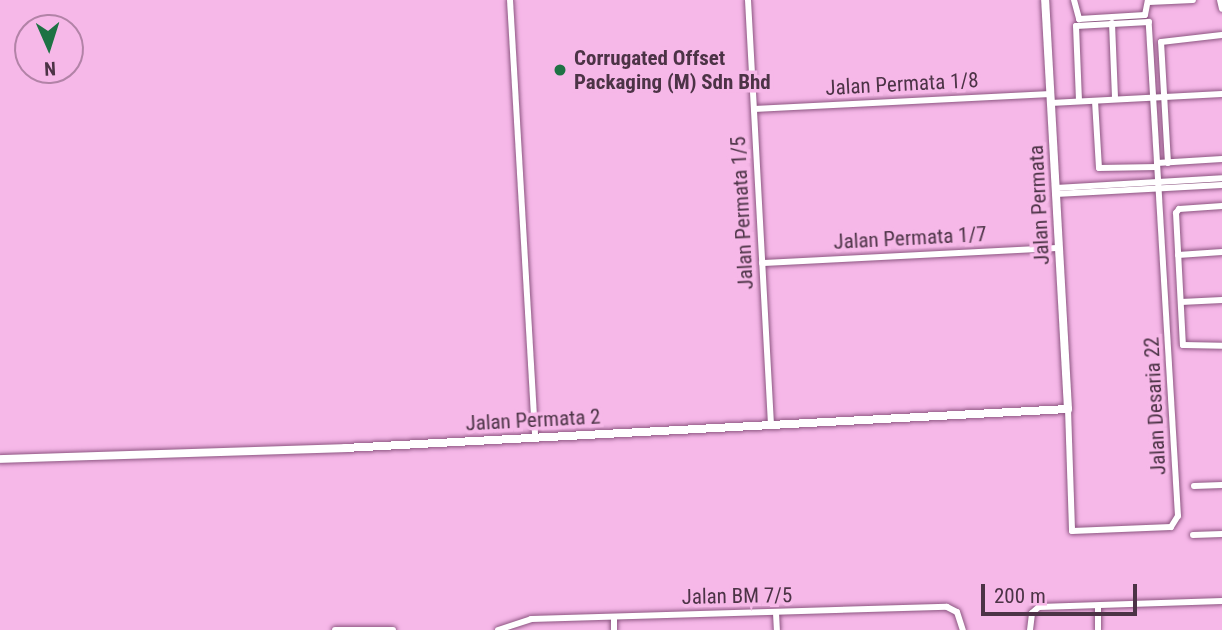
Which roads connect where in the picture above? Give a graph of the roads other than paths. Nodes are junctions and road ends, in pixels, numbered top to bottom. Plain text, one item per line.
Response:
1 (510, 0) edge
2 (748, 0) edge
3 (1045, 0) edge
4 (1074, 0) edge
5 (1193, 0) edge
6 (1220, 0) edge
7 (1148, 1) edge
8 (1222, 9) edge
9 (1112, 23) junction
10 (1222, 35) edge
11 (1222, 94) edge
12 (1153, 97) junction
13 (1164, 97) junction
14 (1051, 98) junction
15 (1115, 99) junction
16 (1095, 100) junction
17 (1079, 101) junction
18 (754, 109) junction
19 (1222, 159) edge
20 (1168, 163) junction
21 (1157, 165) junction
22 (1222, 178) edge
23 (1159, 185) junction
24 (1222, 185) edge
25 (1056, 191) junction
26 (1222, 206) edge
27 (1059, 248) junction
28 (1222, 252) edge
29 (1178, 255) junction
30 (762, 263) junction
31 (1222, 300) edge
32 (1181, 302) junction
33 (1222, 346) edge
34 (1068, 409) junction
35 (771, 424) junction
36 (535, 437) junction
37 (0, 458) edge
38 (1222, 485) edge
39 (1194, 486) dead end
40 (1222, 534) edge
41 (1194, 535) dead end
42 (1222, 601) edge
43 (1098, 606) junction
44 (776, 613) junction
45 (614, 617) junction
46 (335, 630) edge
47 (393, 630) edge
48 (498, 630) edge
49 (614, 630) edge
50 (777, 630) edge
51 (963, 630) edge
52 (1030, 630) edge
53 (1098, 630) edge

1 - 36 street
2 - 18 street, Jalan Permata 1/5
3 - 14 street, Jalan Permata
4 - 7 street
5 - 7 street
6 - 8 street
9 - 12 street
9 - 15 street
9 - 17 street
10 - 13 street
11 - 13 street, Jalan Permata 1/8
12 - 13 street, Jalan Permata 1/8
12 - 15 street, Jalan Permata 1/8
12 - 21 street
13 - 20 street
14 - 17 street, Jalan Permata 1/8
14 - 18 street, Jalan Permata 1/8
14 - 25 street, Jalan Permata
15 - 16 street, Jalan Permata 1/8
16 - 17 street, Jalan Permata 1/8
16 - 21 street
18 - 30 street, Jalan Permata 1/5
19 - 20 street
20 - 21 street
21 - 23 street
22 - 23 street
23 - 24 street
23 - 25 street
23 - 34 street, Jalan Desaria 22
25 - 27 street, Jalan Permata
26 - 29 street
27 - 30 street, Jalan Permata 1/7
27 - 34 street, Jalan Permata
28 - 29 street
29 - 32 street
30 - 35 street, Jalan Permata 1/5
31 - 32 street
32 - 33 street
34 - 35 street, Jalan Permata 2
35 - 36 street, Jalan Permata 2
36 - 37 street, Jalan Permata 2
38 - 39 street
40 - 41 street
42 - 43 street
43 - 52 street
43 - 53 street
44 - 45 street, Jalan BM 7/5
44 - 50 street
44 - 51 street, Jalan BM 7/5
45 - 48 street, Jalan BM 7/5
45 - 49 street
46 - 47 street

